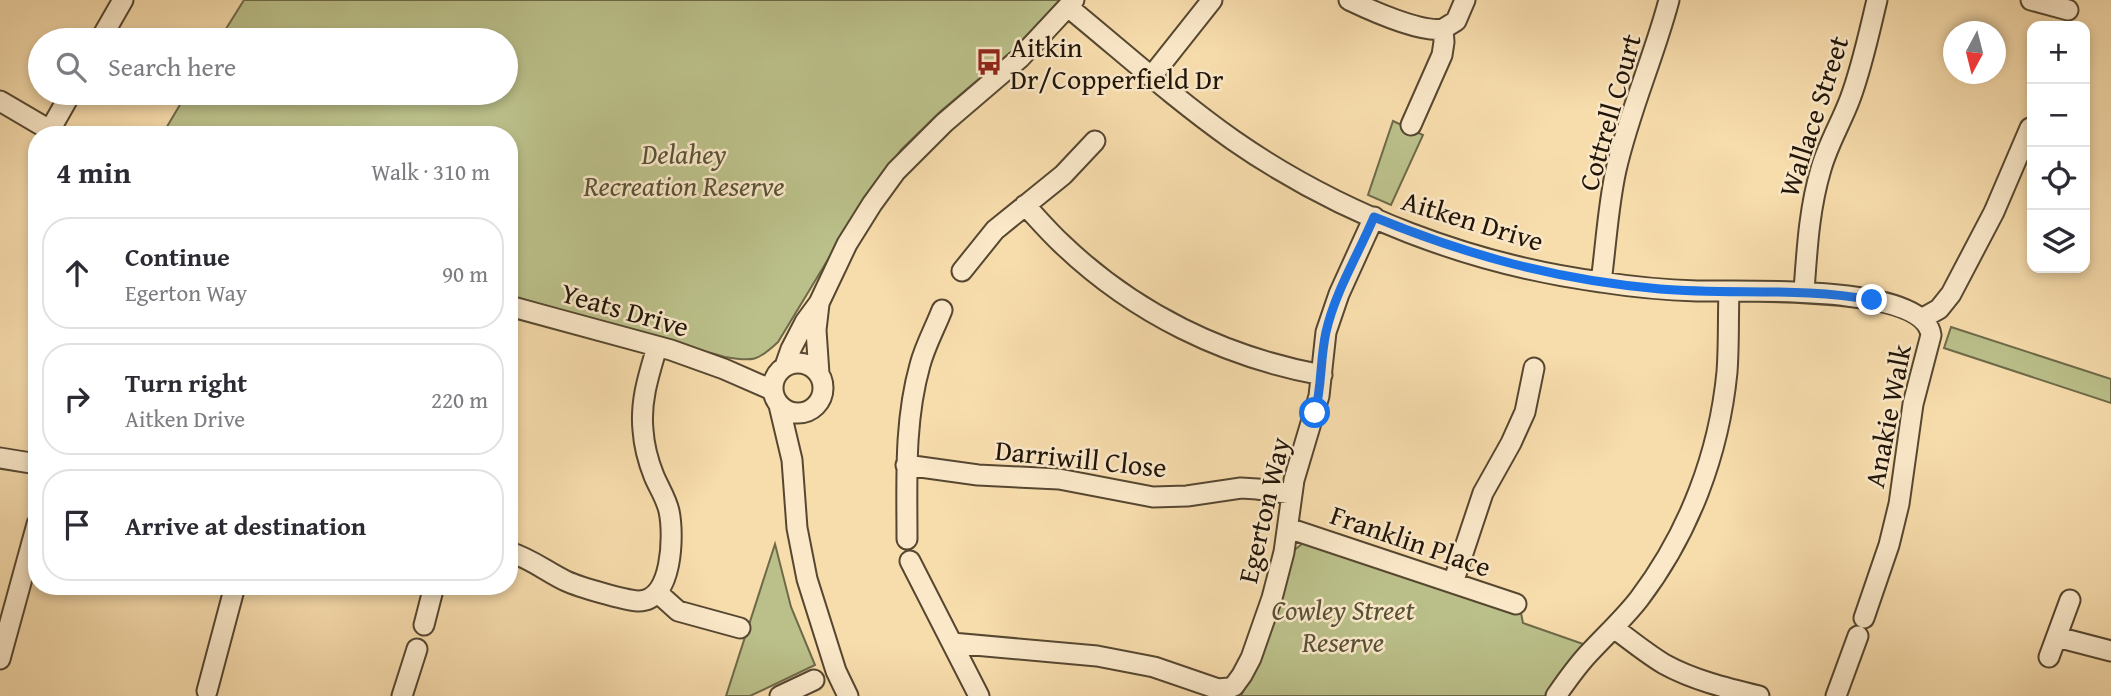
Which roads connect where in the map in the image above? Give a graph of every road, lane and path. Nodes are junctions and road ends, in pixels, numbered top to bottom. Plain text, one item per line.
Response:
1 (123, 0) edge
2 (1212, 0) edge
3 (1349, 0) edge
4 (1465, 0) edge
5 (1670, 0) edge
6 (1877, 0) edge
7 (2031, 0) edge
8 (1071, 4) edge
9 (2067, 12) edge
10 (107, 28) edge
11 (1443, 29) junction
12 (1151, 77) junction
13 (0, 101) edge
14 (66, 105) edge
15 (1411, 125) dead end
16 (44, 126) edge
17 (57, 126) edge
18 (2027, 135) edge
19 (1095, 141) dead end
20 (1025, 205) junction
21 (1374, 217) junction
22 (962, 271) dead end
23 (1601, 282) junction
24 (1729, 291) junction
25 (1804, 291) junction
26 (819, 303) junction
27 (518, 308) edge
28 (942, 310) dead end
29 (1923, 318) junction
30 (657, 347) junction
31 (783, 368) junction
32 (1534, 368) dead end
33 (724, 369) junction
34 (819, 374) junction
35 (1322, 374) junction
36 (775, 398) junction
37 (807, 412) junction
38 (6, 460) edge
39 (792, 460) junction
40 (28, 463) edge
41 (906, 465) junction
42 (28, 469) edge
43 (1292, 494) junction
44 (1288, 528) junction
45 (907, 539) dead end
46 (518, 555) edge
47 (28, 556) edge
48 (910, 561) dead end
49 (1453, 583) junction
50 (658, 593) junction
51 (233, 595) edge
52 (432, 595) edge
53 (2070, 600) dead end
54 (1516, 604) dead end
55 (1864, 618) dead end
56 (821, 624) junction
57 (424, 625) dead end
58 (740, 628) dead end
59 (1614, 628) junction
60 (1858, 636) dead end
61 (2057, 637) junction
62 (952, 643) junction
63 (417, 649) dead end
64 (2111, 651) edge
65 (0, 656) edge
66 (2049, 657) dead end
67 (814, 680) dead end
68 (207, 691) dead end
69 (402, 696) edge
70 (780, 696) edge
71 (848, 696) edge
72 (862, 696) edge
73 (979, 696) edge
74 (1556, 696) edge
75 (1759, 696) edge
76 (1836, 696) edge

1 - 10 street
2 - 12 street
3 - 11 street
4 - 11 street
5 - 23 street, Cottrell Court
6 - 25 street, Wallace Street
7 - 9 street
8 - 12 street, Aitken Drive
8 - 26 street
11 - 15 street
12 - 21 street, Aitken Drive
13 - 16 street
14 - 17 street
18 - 29 street, Anakie Walk
19 - 20 street
20 - 22 street
20 - 35 street
21 - 23 street, Aitken Drive
21 - 35 street, Egerton Way
23 - 24 street, Aitken Drive
24 - 25 street, Aitken Drive
24 - 59 street
25 - 29 street, Aitken Drive
26 - 31 street
26 - 34 street
27 - 30 street, Yeats Drive
28 - 41 street
29 - 55 street, Anakie Walk
30 - 33 street, Yeats Drive
30 - 50 street
31 - 33 street, Yeats Drive
31 - 34 street
31 - 36 street
32 - 49 street
33 - 36 street, Yeats Drive
34 - 37 street
35 - 43 street, Egerton Way
36 - 37 street
36 - 39 street
37 - 39 street
38 - 40 street
38 - 42 street
39 - 56 street
41 - 43 street, Darriwill Close
41 - 45 street
43 - 44 street, Egerton Way
44 - 49 street, Franklin Place
44 - 62 street, Egerton Way
46 - 50 street
47 - 65 street
48 - 62 street
49 - 54 street, Franklin Place
50 - 58 street
51 - 68 street
52 - 57 street
53 - 61 street
56 - 71 street
56 - 72 street
59 - 74 street
59 - 75 street
60 - 76 street
61 - 64 street
61 - 66 street
62 - 73 street
63 - 69 street
67 - 70 street

